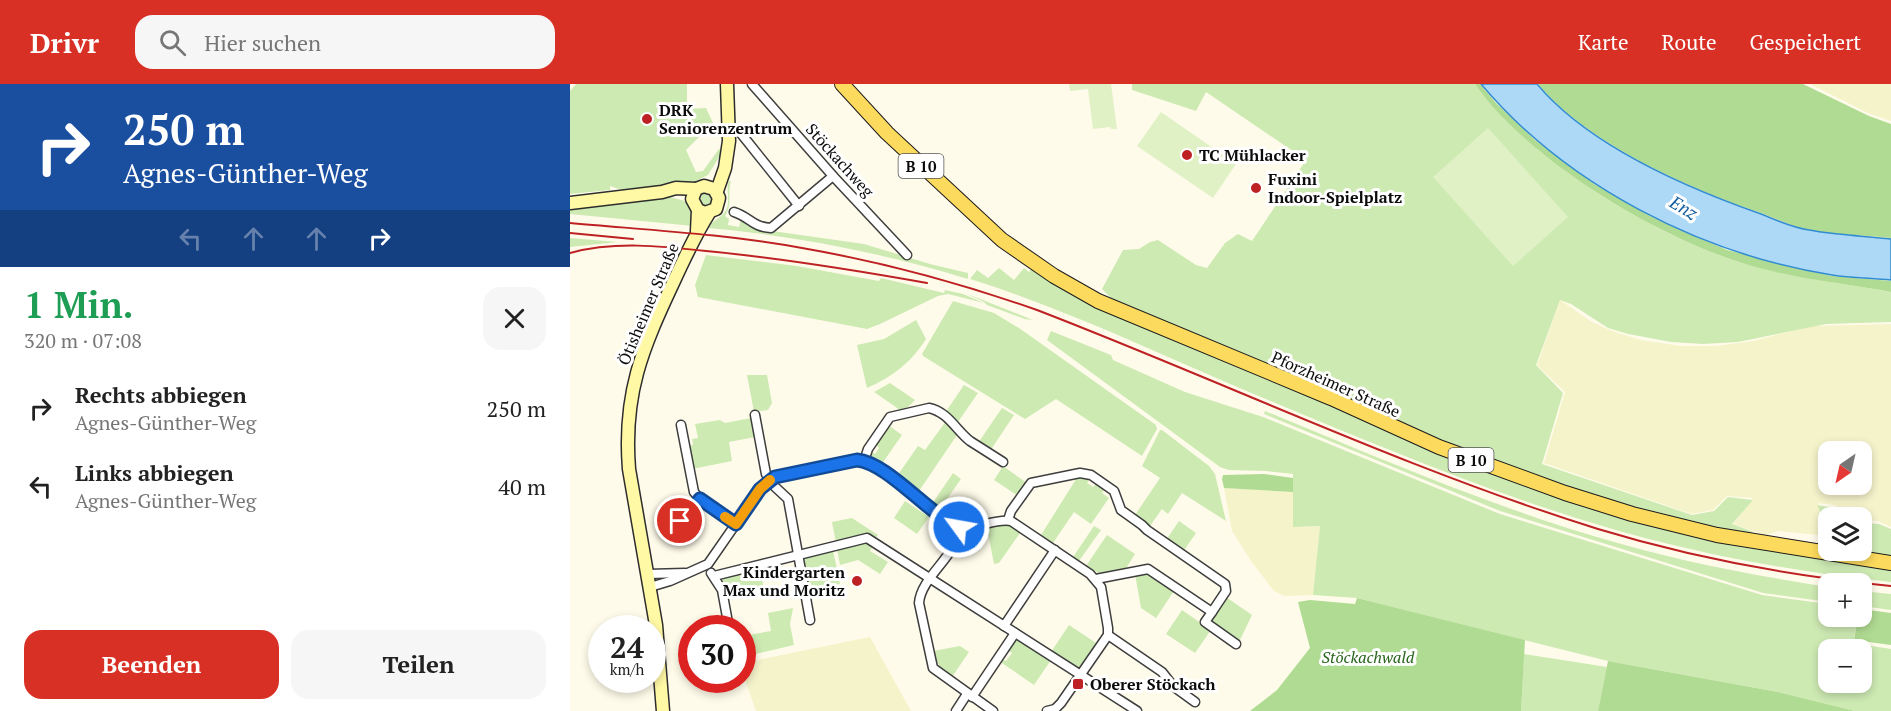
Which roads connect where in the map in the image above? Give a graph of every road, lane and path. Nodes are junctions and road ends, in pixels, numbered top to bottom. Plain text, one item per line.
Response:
1 (727, 84) edge
2 (753, 84) edge
3 (842, 84) edge
4 (739, 131) dead end
5 (834, 177) junction
6 (703, 198) junction
7 (570, 203) edge
8 (799, 206) junction
9 (734, 212) dead end
10 (907, 255) dead end
11 (755, 415) dead end
12 (681, 425) dead end
13 (864, 461) junction
14 (1003, 462) dead end
15 (770, 480) junction
16 (700, 499) junction
17 (1008, 520) junction
18 (672, 523) dead end
19 (736, 524) junction
20 (959, 527) junction
21 (1055, 550) junction
22 (799, 555) junction
23 (1891, 563) edge
24 (705, 566) junction
25 (714, 576) junction
26 (931, 579) junction
27 (1096, 579) junction
28 (649, 580) junction
29 (1212, 612) junction
30 (727, 615) edge
31 (810, 620) dead end
32 (1004, 626) junction
33 (1015, 633) junction
34 (1108, 635) junction
35 (1236, 644) dead end
36 (1080, 675) junction
37 (970, 695) junction
38 (1195, 702) dead end
39 (1053, 710) edge
40 (663, 711) edge
41 (956, 711) edge
42 (993, 711) edge
43 (1137, 711) edge

1 - 6 main road
2 - 5 street, Stöckachweg
3 - 23 main road, Pforzheimer Straße / B 10
4 - 8 street
5 - 8 street
5 - 10 street, Stöckachweg
6 - 7 main road
6 - 28 main road, Ötisheimer Straße
8 - 9 street
11 - 15 street
12 - 16 street
13 - 14 street
13 - 15 street
13 - 20 street
15 - 19 street
15 - 22 street
16 - 18 street
16 - 19 street
17 - 20 street
17 - 21 street
17 - 29 street
19 - 24 street
20 - 26 street
21 - 27 street
21 - 32 street
22 - 25 street
22 - 26 street
22 - 31 street
24 - 25 street
24 - 28 street
25 - 30 street
26 - 32 street
26 - 37 street
27 - 29 street
27 - 34 street
28 - 40 main road, Ötisheimer Straße
29 - 35 street
32 - 33 street
33 - 36 street
33 - 37 street
34 - 36 street
34 - 38 street
36 - 39 street
36 - 43 street
37 - 41 street
37 - 42 street

